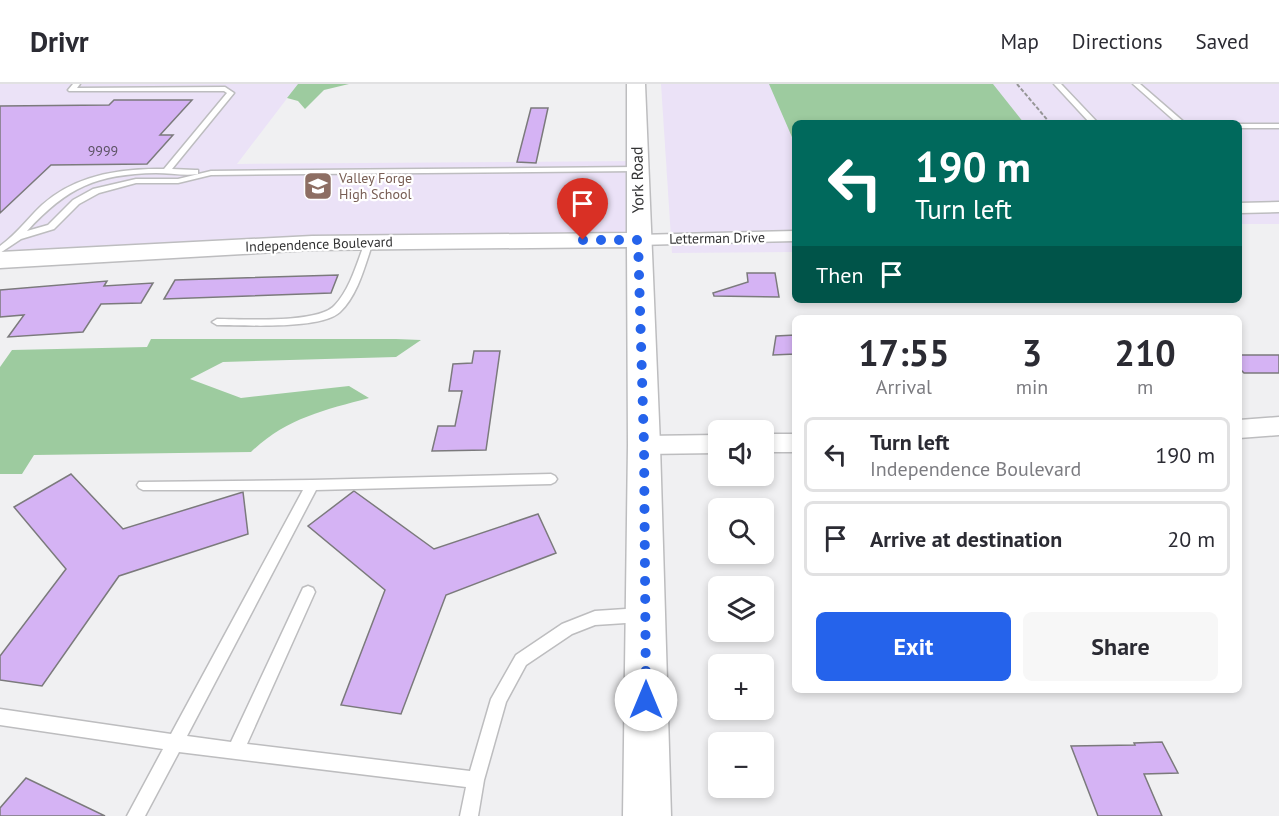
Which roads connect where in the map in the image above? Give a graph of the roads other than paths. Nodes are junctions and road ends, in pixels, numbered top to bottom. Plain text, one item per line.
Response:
1 (77, 84) edge
2 (636, 84) edge
3 (1057, 84) edge
4 (1136, 84) edge
5 (1091, 120) edge
6 (1178, 120) edge
7 (1242, 126) edge
8 (1279, 126) edge
9 (637, 169) junction
10 (166, 171) junction
11 (211, 173) junction
12 (1279, 207) edge
13 (1242, 208) edge
14 (792, 236) edge
15 (18, 237) junction
16 (638, 240) junction
17 (369, 242) junction
18 (0, 250) edge
19 (0, 260) edge
20 (217, 322) dead end
21 (1279, 426) edge
22 (1242, 429) edge
23 (774, 443) edge
24 (792, 443) edge
25 (708, 444) edge
26 (644, 445) junction
27 (551, 479) dead end
28 (143, 485) dead end
29 (312, 485) junction
30 (308, 592) dead end
31 (645, 614) junction
32 (0, 717) edge
33 (175, 743) junction
34 (236, 750) junction
35 (476, 780) junction
36 (136, 816) edge
37 (469, 816) edge
38 (647, 816) edge

1 - 10 lane
2 - 9 main road, York Road
3 - 5 lane
4 - 6 lane
7 - 8 lane
9 - 11 lane
9 - 16 main road, York Road
10 - 11 lane
10 - 15 lane
11 - 15 lane
12 - 13 street
14 - 16 street, Letterman Drive
15 - 18 lane
16 - 17 main road, Independence Boulevard
16 - 26 main road, York Road
17 - 19 main road, Independence Boulevard
17 - 20 lane
21 - 22 street
23 - 24 street
25 - 26 street
26 - 31 main road, York Road
27 - 29 lane
28 - 29 lane
29 - 33 lane
30 - 34 lane
31 - 35 lane
31 - 38 main road, York Road
32 - 33 lane
33 - 34 lane
33 - 36 lane
34 - 35 lane
35 - 37 lane

